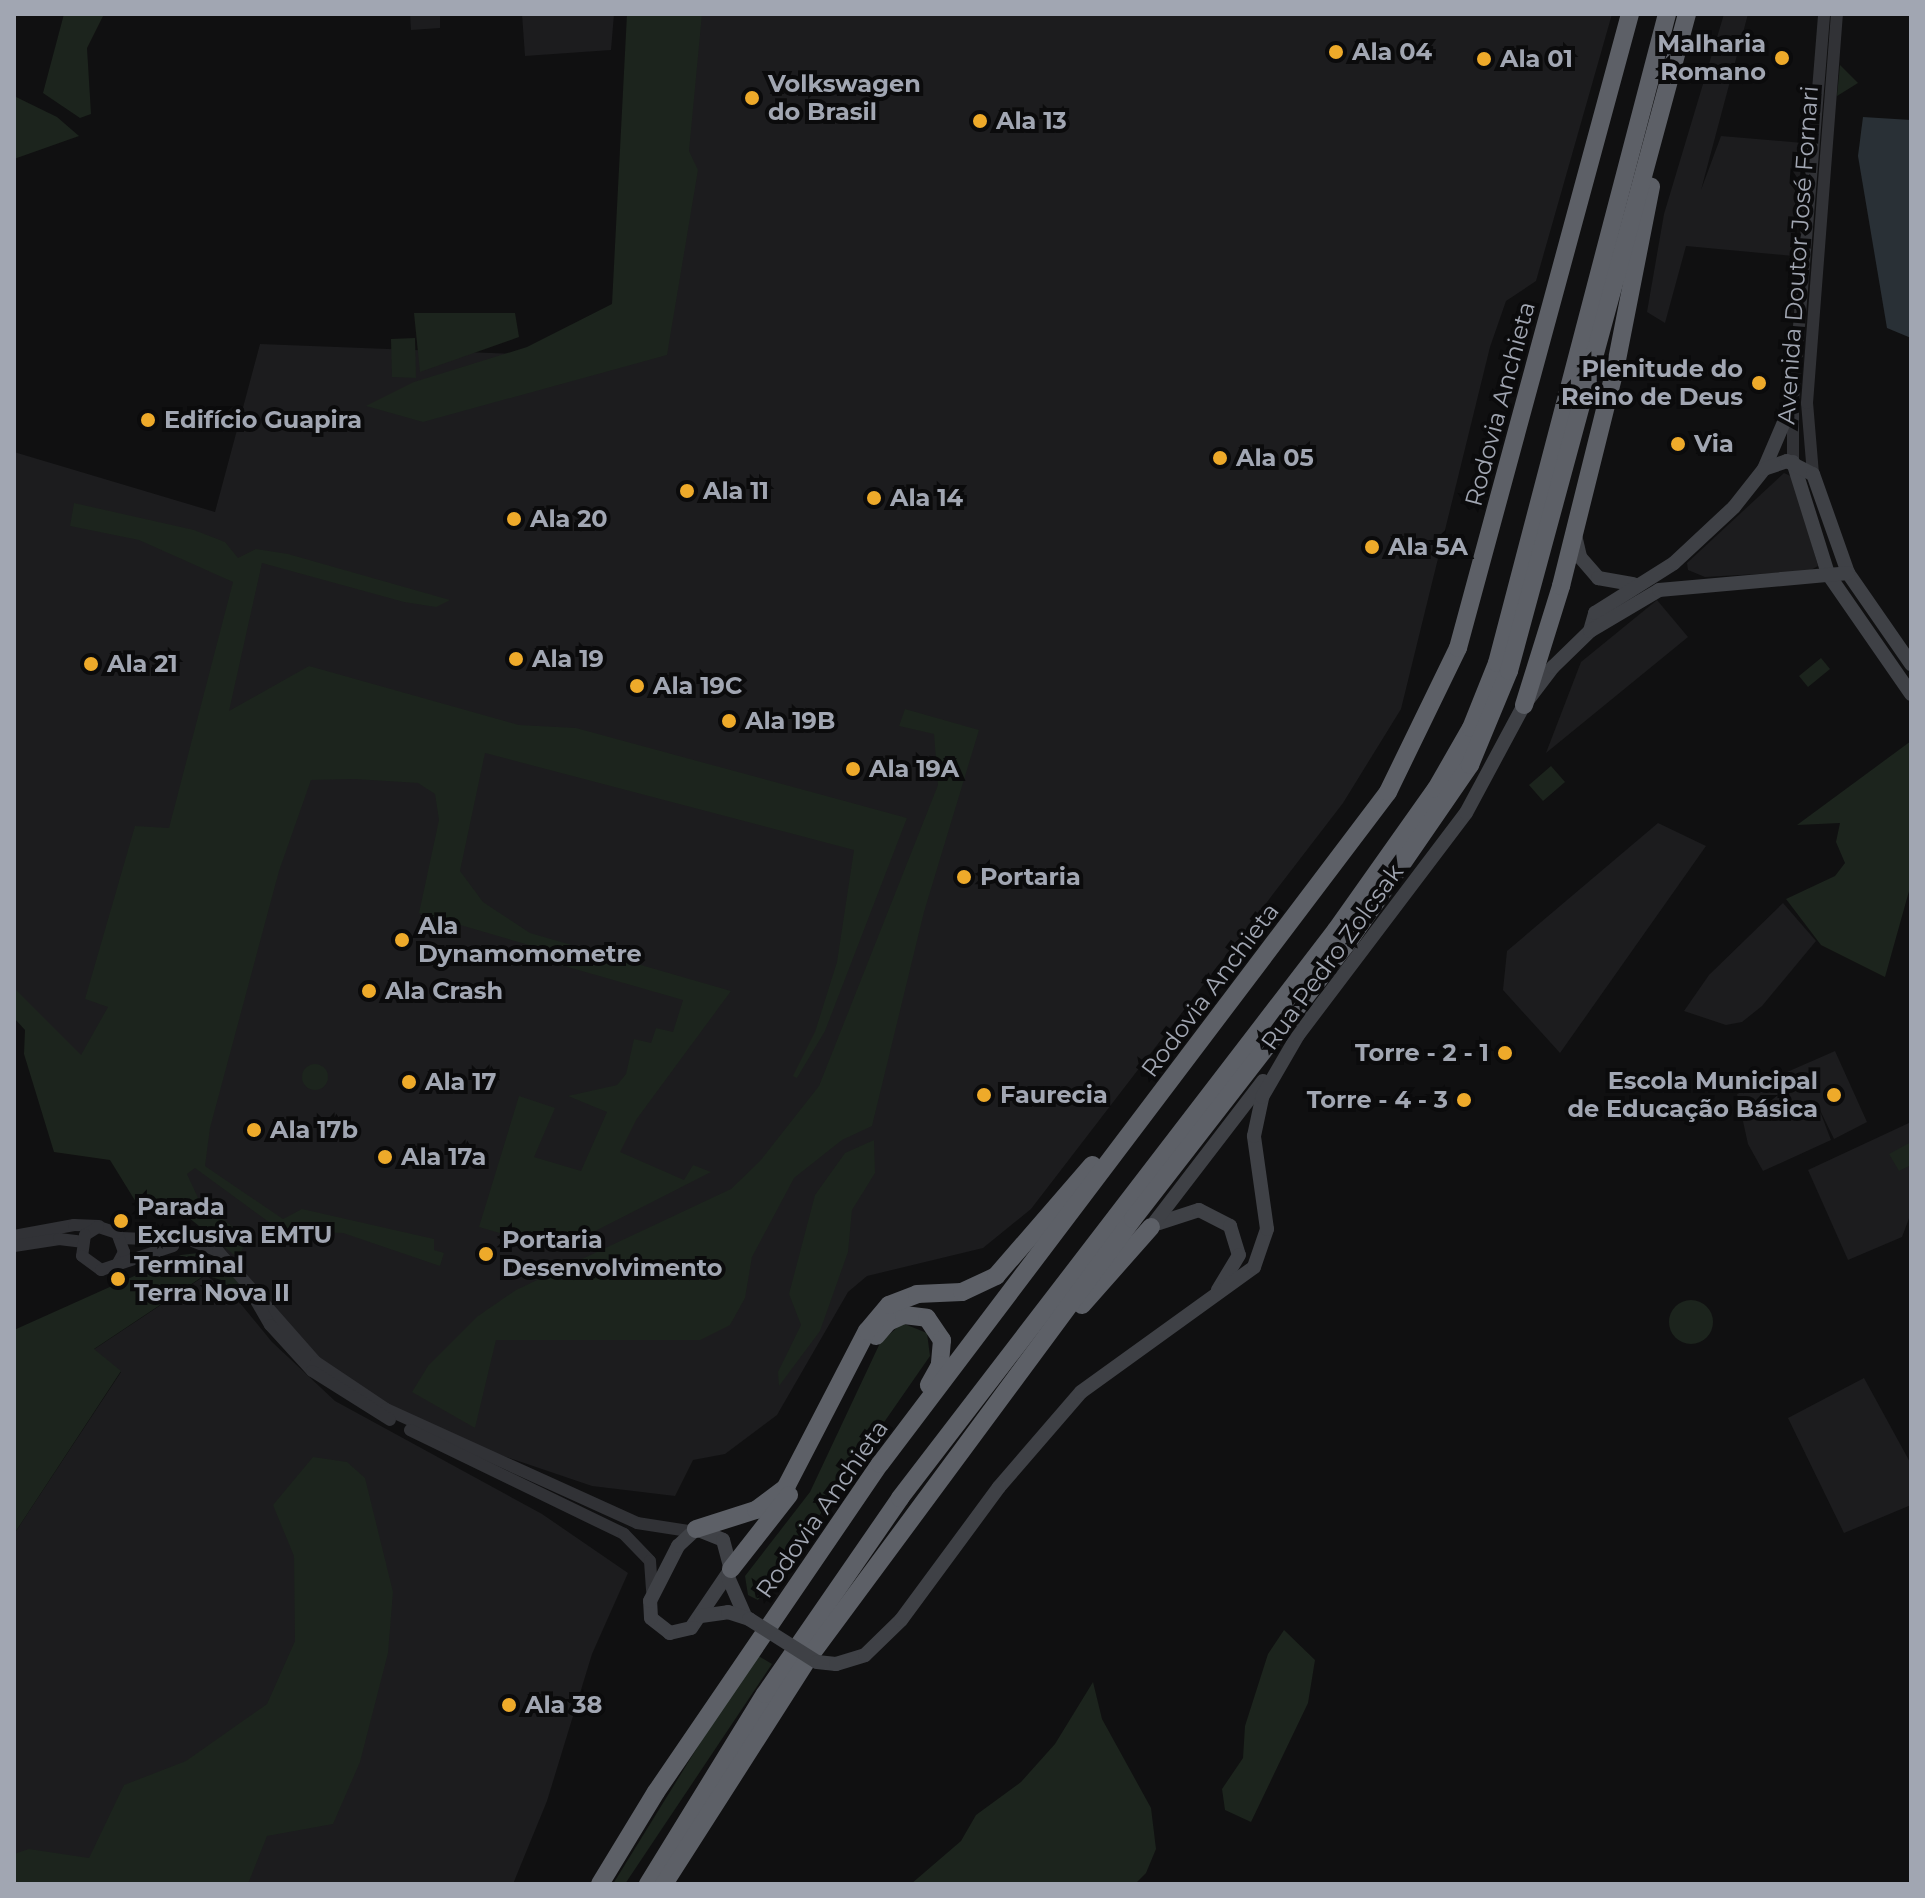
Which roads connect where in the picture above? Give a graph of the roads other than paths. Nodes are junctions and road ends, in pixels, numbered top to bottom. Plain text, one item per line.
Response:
1 (1630, 14) edge
2 (1667, 14) edge
3 (1687, 14) edge
4 (1824, 14) edge
5 (1837, 14) edge
6 (1678, 46) junction
7 (1793, 401) junction
8 (1793, 462) junction
9 (1764, 469) junction
10 (1813, 474) junction
11 (1575, 530) junction
12 (1674, 563) junction
13 (1848, 573) junction
14 (1828, 574) junction
15 (1637, 583) junction
16 (1685, 585) junction
17 (1590, 631) junction
18 (1911, 664) edge
19 (1911, 694) edge
20 (1524, 705) junction
21 (1298, 1035) junction
22 (1175, 1075) junction
23 (106, 1227) junction
24 (1151, 1227) junction
25 (14, 1236) edge
26 (121, 1238) junction
27 (192, 1241) junction
28 (82, 1242) junction
29 (14, 1246) edge
30 (117, 1265) junction
31 (254, 1291) junction
32 (1210, 1300) junction
33 (959, 1451) junction
34 (880, 1464) junction
35 (692, 1530) junction
36 (730, 1567) junction
37 (652, 1591) junction
38 (701, 1616) junction
39 (747, 1617) junction
40 (600, 1884) edge
41 (648, 1884) edge
42 (667, 1884) edge

1 - 22 highway, Rodovia Anchieta
2 - 41 highway
3 - 6 highway
4 - 7 street, Avenida Doutor José Fornari
5 - 10 street, Avenida Doutor José Fornari
6 - 11 highway
6 - 33 highway
7 - 8 street, Avenida Doutor José Fornari
7 - 9 main road
8 - 9 main road
8 - 10 main road
8 - 14 main road, Avenida Doutor José Fornari
9 - 12 main road
10 - 13 main road, Avenida Doutor José Fornari
11 - 15 main road
11 - 20 highway
12 - 15 main road
12 - 16 main road
13 - 14 main road, Rua Pedro Zolcsak
13 - 18 main road, Avenida Doutor José Fornari
14 - 16 main road, Rua Pedro Zolcsak
14 - 19 main road, Avenida Doutor José Fornari
15 - 17 main road
16 - 17 main road, Rua Pedro Zolcsak
17 - 20 main road, Rua Pedro Zolcsak
20 - 21 main road, Rua Pedro Zolcsak
21 - 24 main road
21 - 32 main road, Rua Pedro Zolcsak
22 - 34 highway, Rodovia Anchieta
22 - 35 highway
23 - 25 street
23 - 26 street
23 - 28 street
24 - 32 main road
24 - 33 highway
26 - 27 street
26 - 30 street
27 - 30 street
27 - 31 street
28 - 29 street
28 - 30 street
31 - 35 street
31 - 37 street
32 - 39 main road, Rua Pedro Zolcsak, bridge
33 - 42 highway
34 - 36 highway
34 - 40 highway, Rodovia Anchieta
35 - 36 main road
35 - 37 main road
36 - 38 main road
36 - 39 main road
37 - 38 main road
38 - 39 main road

